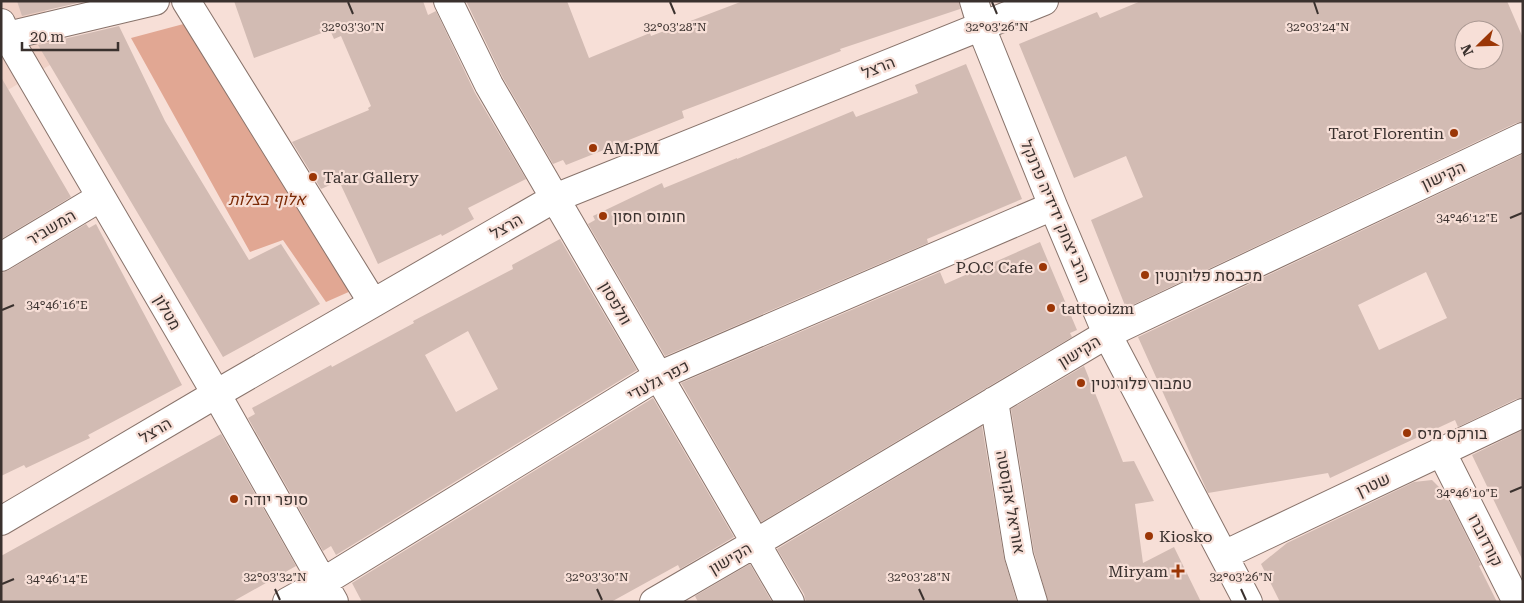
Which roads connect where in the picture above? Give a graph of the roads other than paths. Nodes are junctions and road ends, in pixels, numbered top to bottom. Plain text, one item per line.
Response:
1 (155, 1) edge
2 (186, 1) edge
3 (448, 1) edge
4 (1044, 1) edge
5 (977, 14) edge
6 (3, 33) edge
7 (1523, 138) edge
8 (101, 197) junction
9 (555, 198) junction
10 (1053, 206) junction
11 (1, 257) edge
12 (373, 303) junction
13 (1107, 334) junction
14 (658, 376) junction
15 (216, 394) junction
16 (994, 401) junction
17 (1523, 413) edge
18 (1441, 451) junction
19 (1, 521) edge
20 (756, 543) junction
21 (1224, 555) junction
22 (329, 592) edge
23 (287, 602) edge
24 (654, 602) edge
25 (790, 602) edge
26 (1033, 602) edge
27 (1248, 602) edge
28 (1517, 602) edge

1 - 6 street
2 - 12 street
3 - 9 street, וולפסון
4 - 5 street, הרצל
5 - 9 street, הרצל
5 - 10 street, הרב יצחק ידידיה פרנקל
6 - 8 street, מטלון
7 - 13 street, הקישון
8 - 11 street, המשביר
8 - 15 street, מטלון
9 - 12 street, הרצל
9 - 14 street, וולפסון
10 - 13 street, הרב יצחק ידידיה פרנקל
10 - 14 street, כפר גלעדי
12 - 15 street, הרצל
13 - 16 street, הקישון
13 - 21 street, הרב יצחק ידידיה פרנקל
14 - 20 street, וולפסון
14 - 22 street, כפר גלעדי
15 - 19 street, הרצל
15 - 22 street, מטלון
16 - 20 street, הקישון
16 - 26 street, אוריאל אקוסטה
17 - 18 street, שטרן
18 - 21 street, שטרן
18 - 28 street, קורדוברו
20 - 24 street, הקישון
20 - 25 street, וולפסון
21 - 27 street, הרב יצחק ידידיה פרנקל
22 - 23 street, כפר גלעדי

